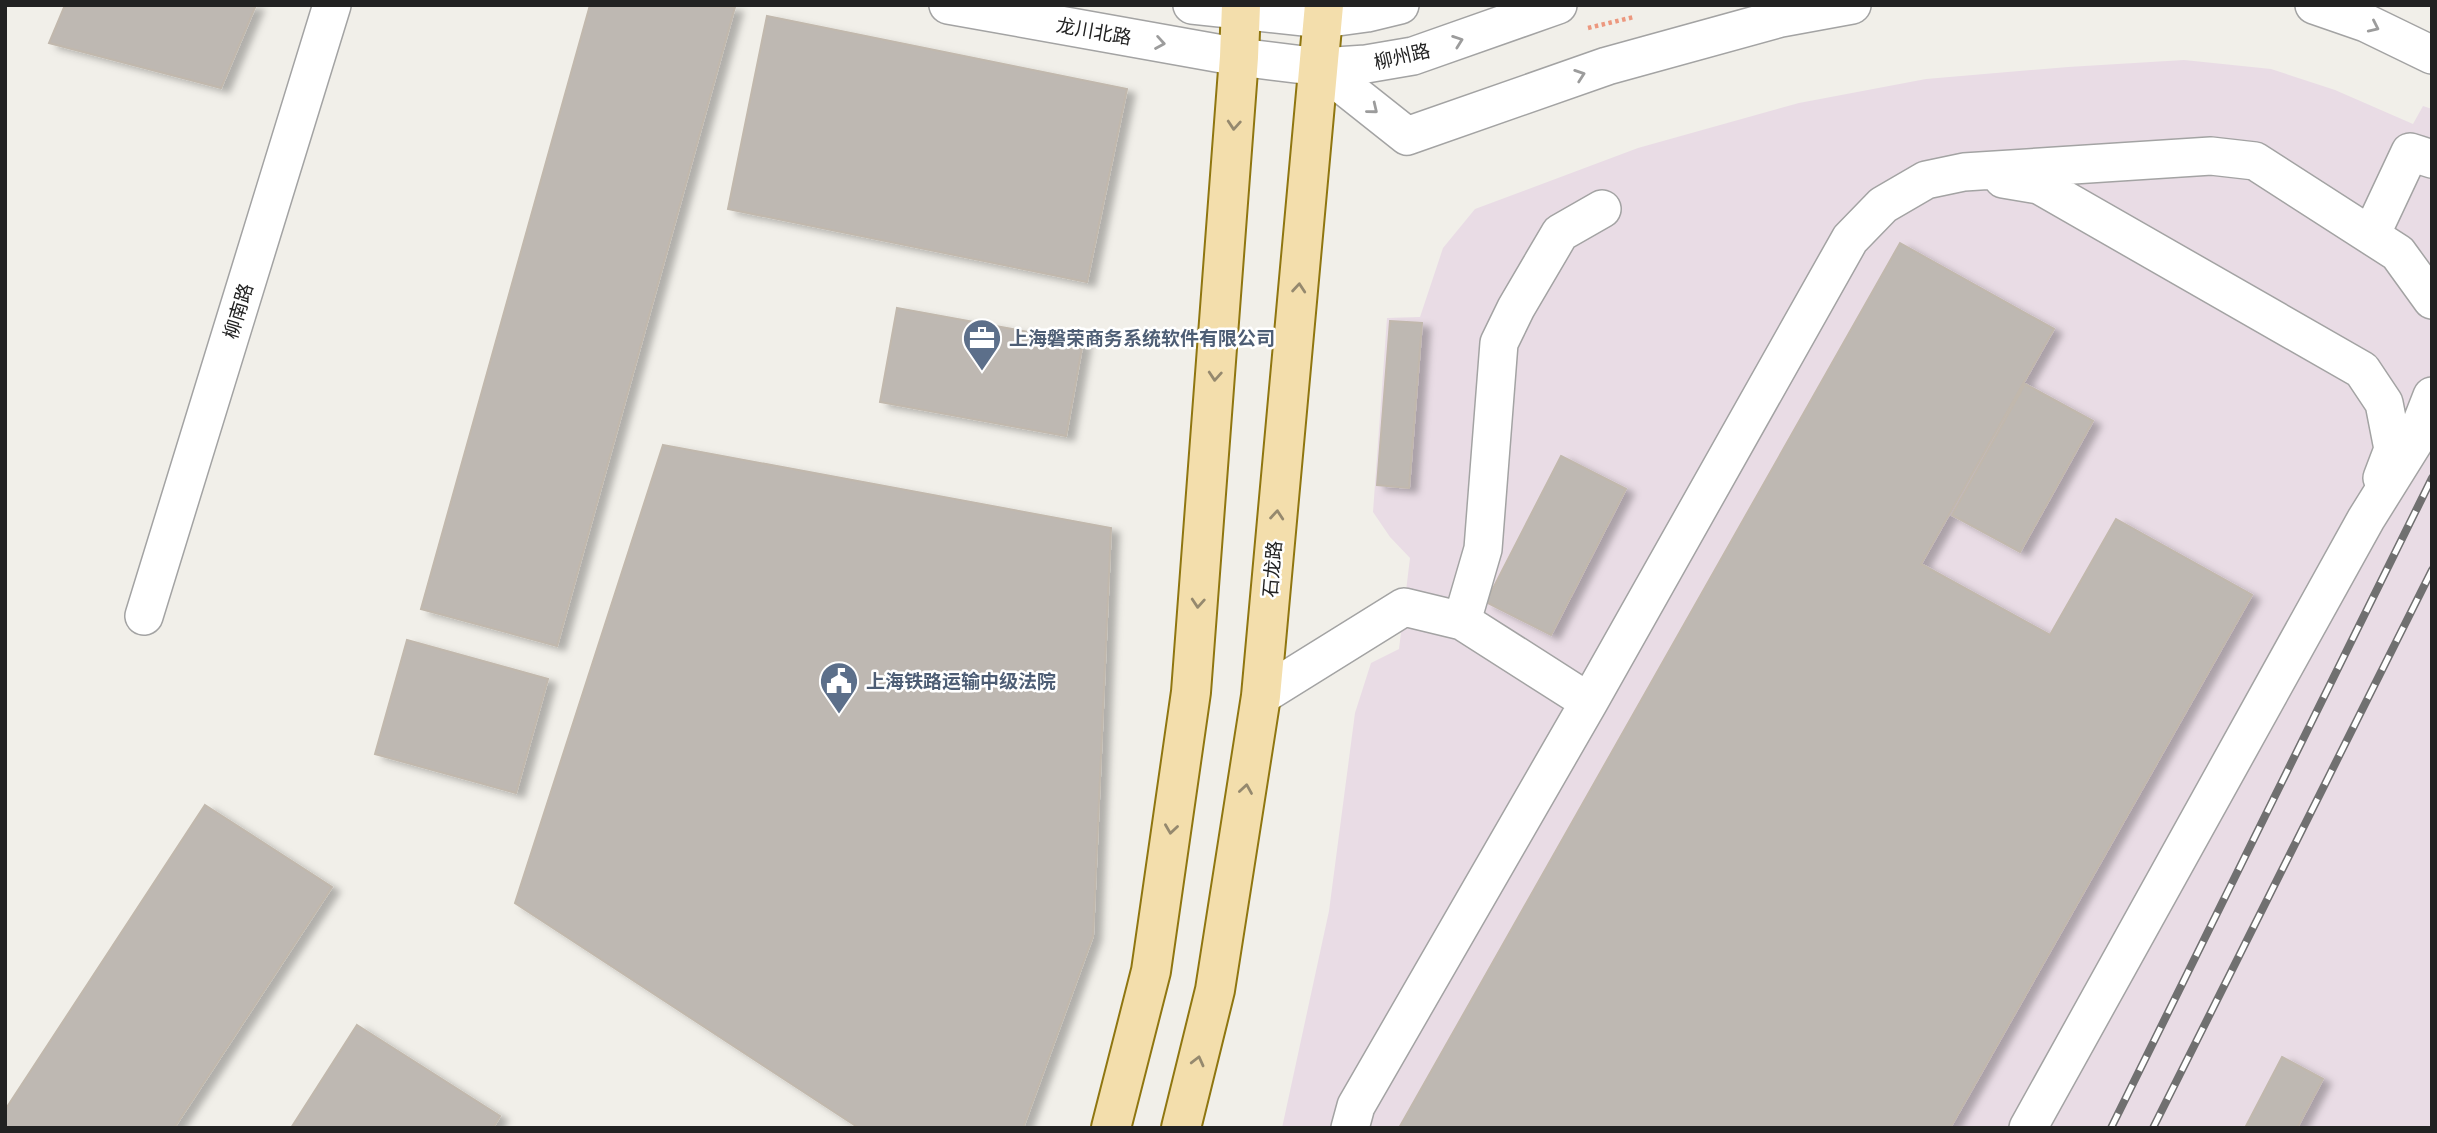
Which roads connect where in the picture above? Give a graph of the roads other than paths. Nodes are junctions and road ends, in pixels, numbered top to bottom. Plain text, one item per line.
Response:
1 (332, 5) edge
2 (948, 5) edge
3 (1192, 5) edge
4 (1400, 5) edge
5 (1558, 5) edge
6 (1852, 5) edge
7 (2314, 5) edge
8 (1241, 9) edge
9 (1328, 10) edge
10 (2432, 55) edge
11 (1239, 57) junction
12 (1320, 67) junction
13 (2432, 159) edge
14 (1964, 173) junction
15 (1602, 209) dead end
16 (2371, 235) junction
17 (2432, 300) edge
18 (2432, 396) edge
19 (2366, 519) junction
20 (144, 617) dead end
21 (1462, 621) junction
22 (1261, 696) junction
23 (1589, 702) junction
24 (1111, 1128) edge
25 (1181, 1128) edge
26 (1350, 1128) edge
27 (2028, 1128) edge

1 - 20 street, 柳南路
2 -> 11 street, 龙川北路
3 - 8 street
4 - 9 street
12 -> 5 street, 柳州路
12 -> 6 street
7 -> 10 street
8 - 9 street
8 - 11 main road
9 - 12 main road, 石龙路
11 - 12 street, 柳州路
11 -> 24 main road
22 -> 12 main road, 石龙路
13 - 16 street
14 - 16 street
14 - 19 street
14 - 23 street
15 - 21 street
16 - 17 street
18 - 19 street
19 - 27 street
21 - 22 street
21 - 23 street
25 -> 22 main road, 石龙路
23 - 26 street

